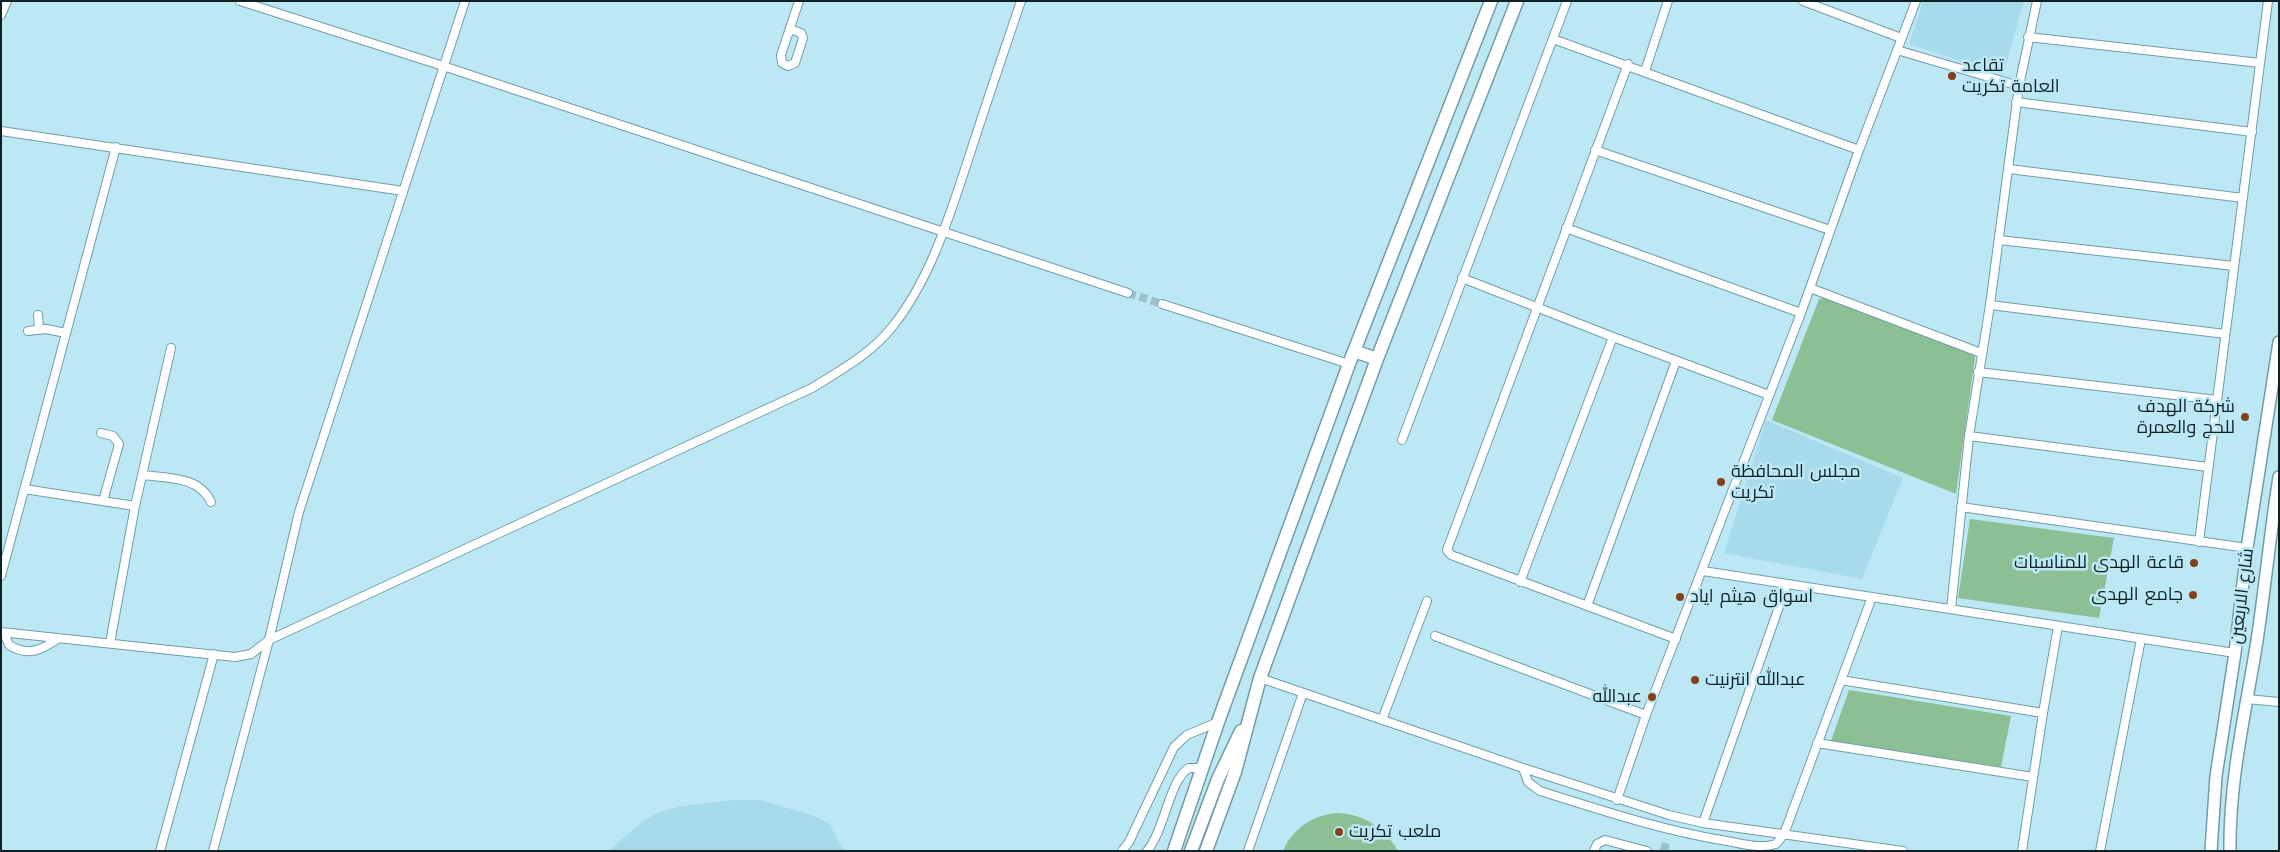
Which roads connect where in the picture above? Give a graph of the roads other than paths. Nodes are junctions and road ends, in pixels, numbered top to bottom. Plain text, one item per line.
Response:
1 (7, 1) edge
2 (240, 1) edge
3 (465, 1) edge
4 (799, 1) edge
5 (1020, 1) edge
6 (1492, 1) edge
7 (1517, 1) edge
8 (1568, 1) edge
9 (1668, 1) edge
10 (1803, 1) edge
11 (1916, 1) edge
12 (2037, 1) edge
13 (2268, 1) edge
14 (1, 15) edge
15 (790, 29) junction
16 (2028, 37) junction
17 (1901, 38) junction
18 (1553, 39) junction
19 (1897, 50) junction
20 (2260, 63) junction
21 (1628, 64) junction
22 (443, 66) junction
23 (1645, 71) junction
24 (2019, 86) junction
25 (2016, 102) junction
26 (1, 131) edge
27 (2252, 132) junction
28 (116, 147) junction
29 (1595, 150) junction
30 (1859, 150) junction
31 (2009, 169) junction
32 (403, 191) junction
33 (2243, 198) junction
34 (1566, 228) junction
35 (1830, 230) junction
36 (944, 233) junction
37 (1999, 240) junction
38 (2234, 266) junction
39 (1462, 278) junction
40 (1810, 288) junction
41 (1128, 292) tunnel mouth
42 (1162, 304) tunnel mouth
43 (1990, 305) junction
44 (1536, 307) junction
45 (1801, 313) junction
46 (38, 315) dead end
47 (40, 329) junction
48 (28, 331) dead end
49 (66, 333) junction
50 (2225, 334) junction
51 (1613, 337) junction
52 (2279, 342) edge
53 (171, 348) dead end
54 (1354, 351) junction
55 (1981, 353) junction
56 (1377, 359) junction
57 (1676, 361) junction
58 (1349, 364) junction
59 (1978, 372) junction
60 (1768, 395) junction
61 (2217, 400) junction
62 (101, 433) dead end
63 (1969, 436) junction
64 (1402, 440) dead end
65 (2208, 467) junction
66 (142, 475) junction
67 (2279, 476) edge
68 (24, 489) junction
69 (104, 501) junction
70 (211, 502) dead end
71 (135, 506) junction
72 (1961, 507) junction
73 (2274, 539) edge
74 (2199, 542) junction
75 (2247, 548) junction
76 (1702, 571) junction
77 (1, 576) edge
78 (1520, 582) junction
79 (1787, 584) junction
80 (1872, 597) junction
81 (1427, 601) dead end
82 (1587, 606) junction
83 (2241, 606) junction
84 (2262, 608) junction
85 (1951, 609) junction
86 (2058, 626) junction
87 (3, 633) edge
88 (1435, 636) dead end
89 (59, 638) junction
90 (2141, 638) junction
91 (1676, 639) junction
92 (269, 640) junction
93 (110, 643) junction
94 (2235, 653) junction
95 (214, 654) junction
96 (1260, 678) junction
97 (1841, 680) junction
98 (1303, 693) junction
99 (2247, 699) junction
100 (2279, 702) edge
101 (2043, 713) junction
102 (1646, 715) junction
103 (1248, 720) junction
104 (1382, 720) junction
105 (1218, 722) junction
106 (1817, 743) junction
107 (1202, 768) junction
108 (1523, 768) junction
109 (2033, 777) junction
110 (1616, 800) junction
111 (1703, 823) junction
112 (1669, 830) junction
113 (1784, 834) junction
114 (1667, 838) tunnel mouth
115 (160, 851) edge
116 (213, 851) edge
117 (1122, 851) edge
118 (1147, 851) edge
119 (1174, 851) edge
120 (1191, 851) edge
121 (1206, 851) edge
122 (1248, 851) edge
123 (1594, 851) edge
124 (1647, 851) edge
125 (1903, 851) edge
126 (2022, 851) edge
127 (2100, 851) edge
128 (2211, 851) edge
129 (2230, 851) edge

1 - 14 street
2 - 22 street
3 - 22 street
4 - 15 street
5 - 36 street
6 - 54 main road
7 - 56 main road
8 - 18 street
9 - 23 street
10 - 17 street
11 - 17 street
12 - 16 street
13 - 20 street
15 - 15 street
16 - 20 street
16 - 24 street
17 - 19 street
18 - 21 street
18 - 39 street
19 - 24 street
19 - 30 street
20 - 27 street
21 - 23 street
21 - 29 street
22 - 32 street
22 - 36 street
23 - 30 street
24 - 25 street
25 - 27 street
25 - 31 street
26 - 28 street
27 - 33 street
28 - 32 street
28 - 49 street
29 - 34 street
29 - 35 street
30 - 35 street
31 - 33 street
31 - 37 street
32 - 92 street
33 - 38 street
34 - 44 street
34 - 45 street
35 - 40 street
36 - 41 street
36 - 92 street
37 - 38 street
37 - 43 street
38 - 50 street
39 - 44 street
39 - 64 street
40 - 45 street
40 - 55 street
42 - 58 street
43 - 50 street
43 - 55 street
44 - 51 street
44 - 78 street
45 - 60 street
46 - 47 street
47 - 48 street
47 - 49 street
49 - 68 street
50 - 61 street
51 - 57 street
51 - 78 street
52 - 75 main road, شارع الاربعين
53 - 66 street
54 - 56 main road
54 - 58 main road
55 - 59 street
56 - 96 main road
57 - 60 street
57 - 82 street
58 - 105 main road
59 - 61 street
59 - 63 street
60 - 76 street
61 - 65 street
62 - 69 street
63 - 65 street
63 - 72 street
65 - 74 street
66 - 70 street
66 - 71 street
67 - 73 main road, شارع الاربعين
68 - 69 street
68 - 77 street
69 - 71 street
71 - 93 street
72 - 74 street
72 - 85 street
73 - 84 main road, شارع الاربعين
74 - 75 street
75 - 83 main road, شارع الاربعين
76 - 79 street
76 - 91 street
78 - 82 street
79 - 80 street
79 - 111 street
80 - 85 street
80 - 97 street
81 - 104 street
82 - 91 street
83 - 84 main road
83 - 94 main road, شارع الاربعين
84 - 99 main road, شارع الاربعين
85 - 86 street
86 - 90 street
86 - 101 street
87 - 89 street
87 - 89 street
88 - 102 street
89 - 93 street
90 - 94 street
90 - 127 street
91 - 102 street
92 - 95 street
92 - 116 street
93 - 95 street
94 - 128 main road, شارع الاربعين
95 - 115 street
96 - 98 street
96 - 103 main road
97 - 101 street
97 - 106 street
98 - 104 street
98 - 122 street
99 - 100 street
99 - 129 main road, شارع الاربعين
101 - 109 street
102 - 110 street
103 - 120 main road
103 - 121 main road
104 - 108 street
105 - 107 main road
105 - 117 street
106 - 109 street
106 - 113 street
107 - 118 street
107 - 119 main road
108 - 110 street
108 - 112 street
109 - 126 street
110 - 111 street
111 - 113 street
112 - 113 street
112 - 114 street
113 - 125 street
123 - 124 street

